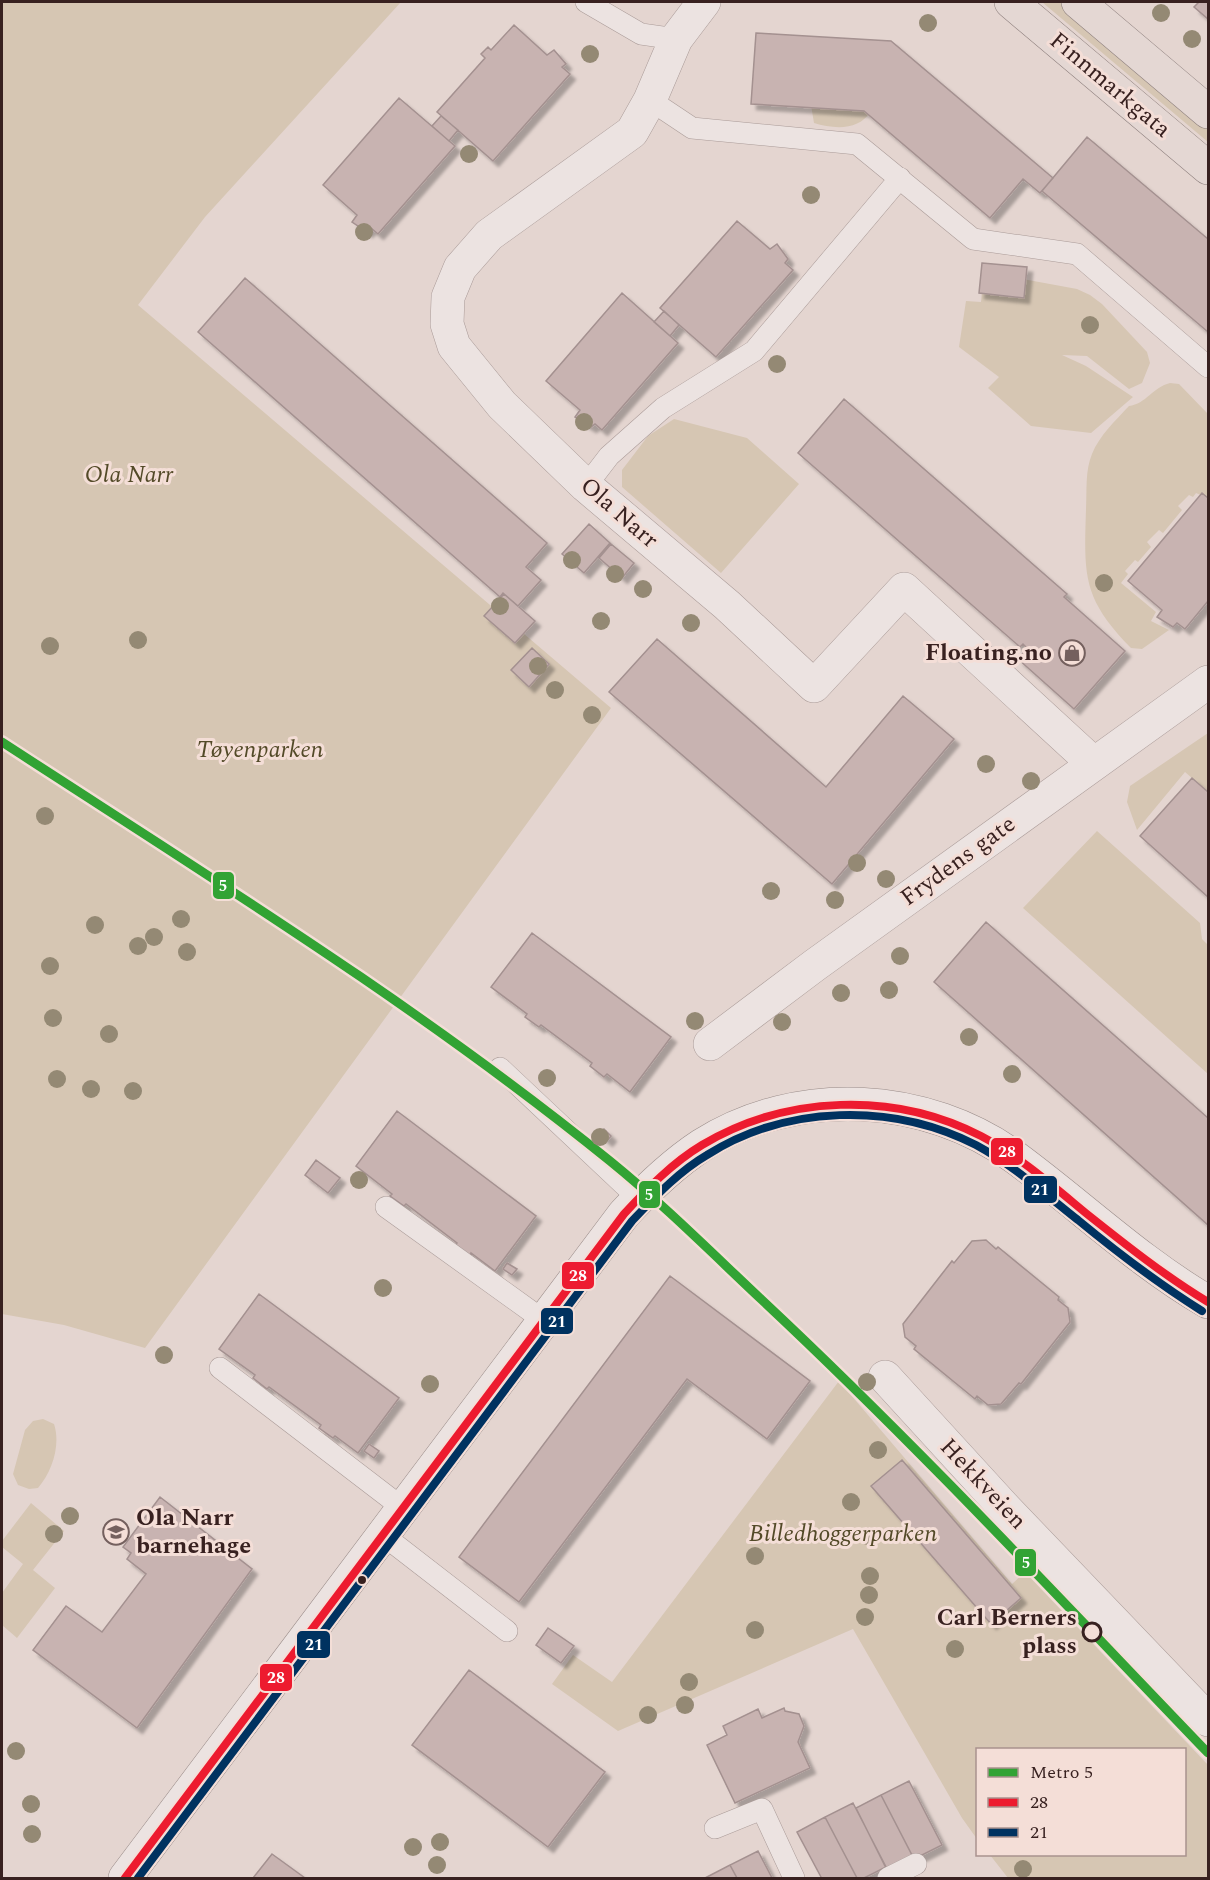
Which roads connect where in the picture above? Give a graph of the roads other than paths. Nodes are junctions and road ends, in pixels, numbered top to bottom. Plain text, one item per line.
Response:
1 (586, 2) edge
2 (704, 2) edge
3 (1011, 2) edge
4 (1078, 2) edge
5 (676, 39) junction
6 (650, 100) junction
7 (1209, 112) edge
8 (1209, 168) edge
9 (900, 178) junction
10 (1209, 367) edge
11 (586, 486) junction
12 (1209, 682) edge
13 (1093, 763) junction
14 (710, 1044) dead end
15 (500, 1068) dead end
16 (638, 1198) junction
17 (386, 1207) dead end
18 (1209, 1302) edge
19 (543, 1320) junction
20 (220, 1368) dead end
21 (885, 1377) dead end
22 (404, 1509) junction
23 (383, 1534) junction
24 (507, 1631) dead end
25 (1209, 1720) edge
26 (715, 1827) dead end
27 (916, 1864) dead end
28 (125, 1878) edge
29 (794, 1878) edge
30 (888, 1878) edge

1 - 5 lane
2 - 5 street, Ola Narr
3 - 8 main road, Finnmarkgata
4 - 7 main road, Finnmarkgata
5 - 6 street, Ola Narr
6 - 9 lane
6 - 11 street, Ola Narr
9 - 10 lane
9 - 11 lane
11 - 13 street, Ola Narr
12 - 13 street, Frydens gate
13 - 14 street, Frydens gate
15 - 16 lane
16 - 18 street
16 - 19 street
17 - 19 lane
19 - 22 street
20 - 22 lane
21 - 25 street, Hekkveien
22 - 23 street
23 - 24 lane
23 - 28 street
26 - 29 lane
27 - 30 lane

